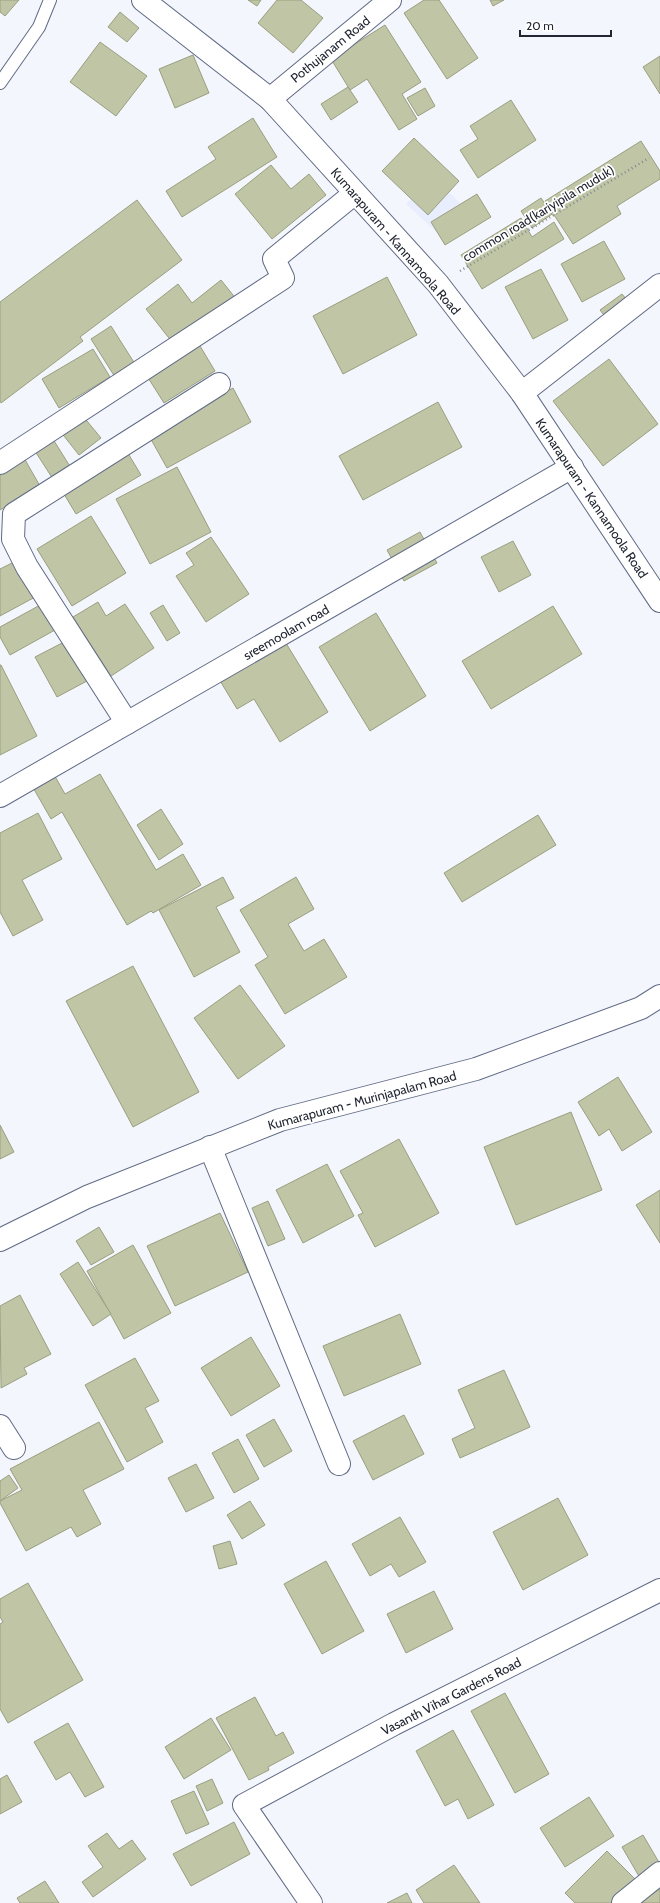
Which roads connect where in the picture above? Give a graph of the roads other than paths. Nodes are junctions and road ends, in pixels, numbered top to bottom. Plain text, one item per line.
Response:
1 (50, 0) edge
2 (390, 0) edge
3 (150, 2) edge
4 (0, 83) edge
5 (270, 99) junction
6 (355, 193) junction
7 (660, 285) edge
8 (219, 384) dead end
9 (522, 393) junction
10 (0, 463) edge
11 (572, 467) junction
12 (660, 601) edge
13 (126, 723) junction
14 (0, 796) edge
15 (660, 996) edge
16 (210, 1147) junction
17 (0, 1240) edge
18 (0, 1426) edge
19 (14, 1448) dead end
20 (339, 1464) dead end
21 (660, 1590) edge
22 (660, 1873) edge
23 (311, 1903) edge
24 (623, 1903) edge

1 - 4 lane
2 - 5 street, Pothujanam Road
3 - 5 street, Kumarapuram - Kannamoola Road
5 - 6 street, Kumarapuram - Kannamoola Road
6 - 9 street, Kumarapuram - Kannamoola Road
6 - 10 street
7 - 9 street
8 - 13 street
9 - 11 street, Kumarapuram - Kannamoola Road
11 - 12 street, Kumarapuram - Kannamoola Road
11 - 13 street, sreemoolam road
13 - 14 street, sreemoolam road
15 - 16 street, Kumarapuram - Murinjapalam Road
16 - 17 street, Kumarapuram - Murinjapalam Road
16 - 20 street
18 - 19 street
21 - 23 street, Vasanth Vihar Gardens Road
22 - 24 street

